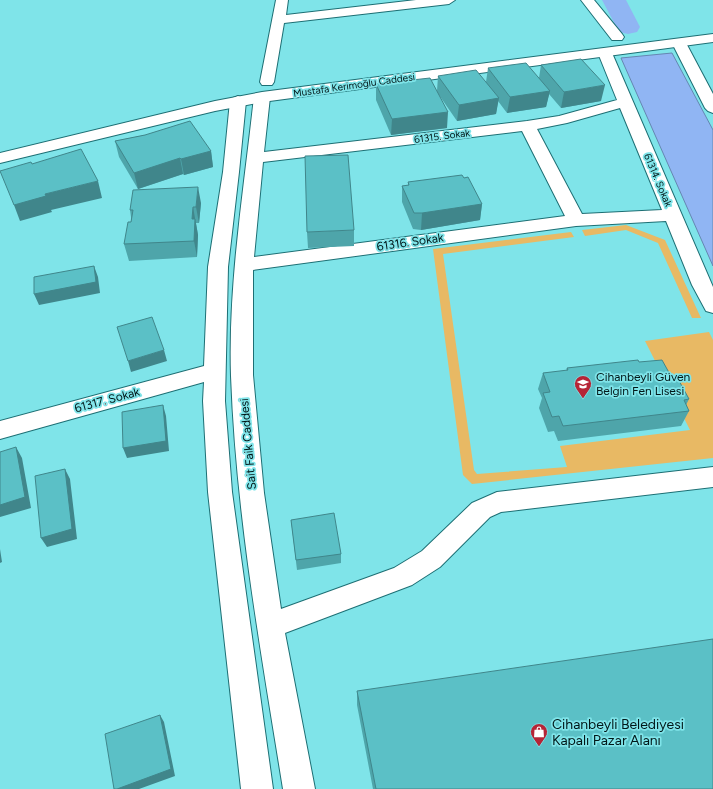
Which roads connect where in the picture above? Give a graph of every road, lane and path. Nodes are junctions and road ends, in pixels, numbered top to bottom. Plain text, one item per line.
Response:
1 (282, 0) edge
2 (449, 0) edge
3 (587, 0) edge
4 (278, 20) junction
5 (698, 26) dead end
6 (617, 37) junction
7 (713, 38) edge
8 (679, 43) junction
9 (605, 53) junction
10 (265, 90) junction
11 (238, 101) junction
12 (625, 102) junction
13 (156, 106) dead end
14 (713, 108) edge
15 (527, 126) junction
16 (0, 158) edge
17 (255, 158) junction
18 (673, 215) junction
19 (576, 220) junction
20 (244, 265) junction
21 (713, 306) edge
22 (215, 371) junction
23 (0, 430) edge
24 (713, 477) edge
25 (270, 626) junction
26 (257, 789) edge
27 (298, 789) edge

1 - 4 street, Sait Faik Caddesi
2 - 4 street
3 - 6 street
4 - 10 street, Sait Faik Caddesi
5 - 6 street, Mustafa Kerimoğlu Caddesi
6 - 10 street, Mustafa Kerimoğlu Caddesi
7 - 8 street, Mustafa Kerimoğlu Caddesi
8 - 9 street, Mustafa Kerimoğlu Caddesi
8 - 14 street
9 - 10 street, Mustafa Kerimoğlu Caddesi
9 - 12 street, 61314. Sokak
10 - 11 street, Mustafa Kerimoğlu Caddesi
10 - 13 street, Mustafa Kerimoğlu Caddesi
10 - 17 street, Sait Faik Caddesi
11 - 16 street, Mustafa Kerimoğlu Caddesi
11 - 22 street
12 - 15 street, 61315. Sokak
12 - 18 street, 61314. Sokak
15 - 17 street, 61315. Sokak
15 - 19 street
17 - 20 street, Sait Faik Caddesi
18 - 19 street, 61316. Sokak
18 - 21 street, 61314. Sokak
19 - 20 street, 61316. Sokak
20 - 25 street, Sait Faik Caddesi
22 - 23 street, 61317. Sokak
22 - 26 street
24 - 25 street
25 - 27 street, Sait Faik Caddesi

